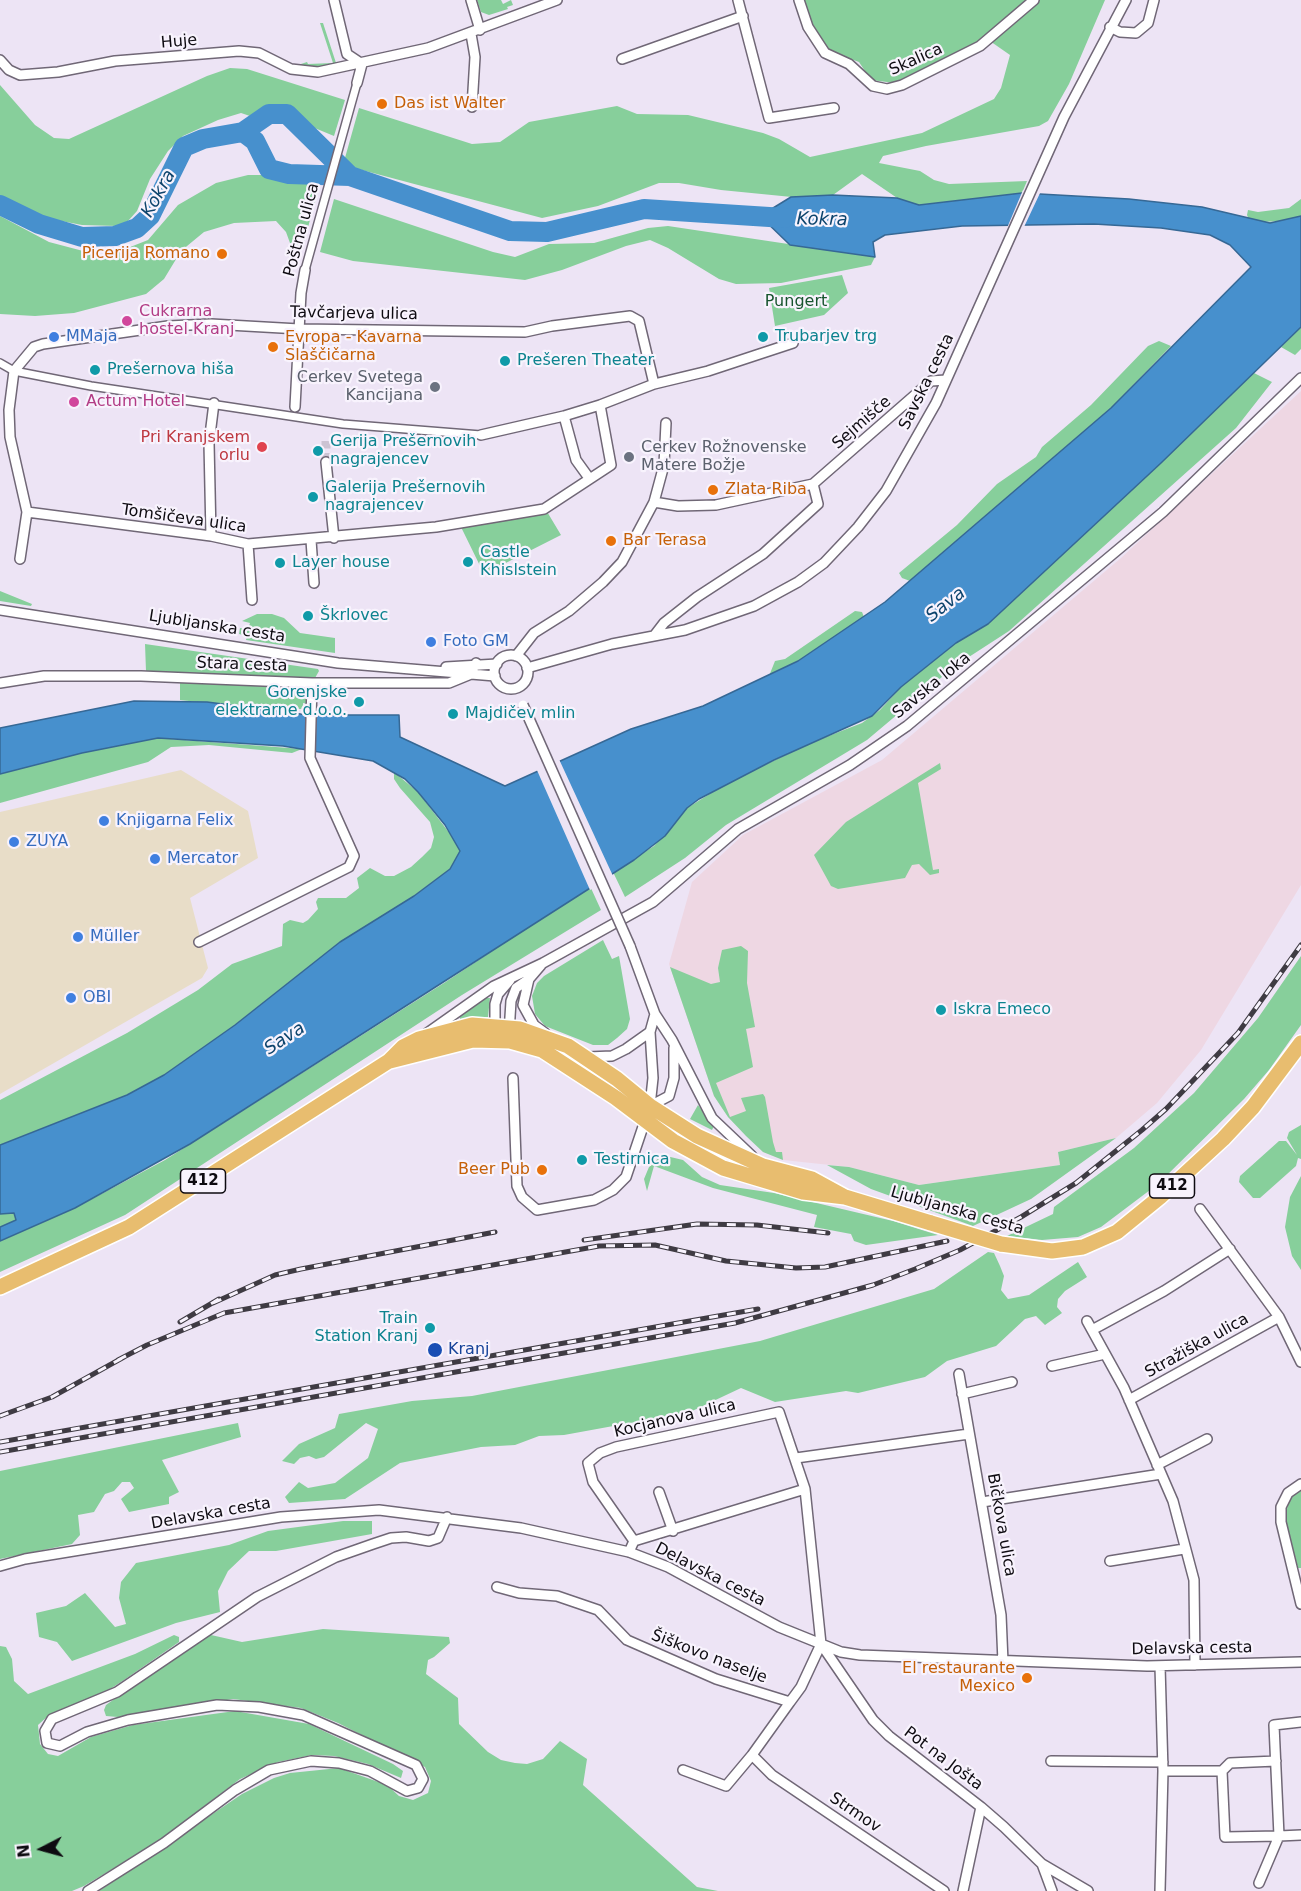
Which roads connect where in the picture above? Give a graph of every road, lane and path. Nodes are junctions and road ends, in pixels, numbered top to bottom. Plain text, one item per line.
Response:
1 (334, 0) edge
2 (471, 0) edge
3 (558, 0) edge
4 (738, 0) edge
5 (799, 0) edge
6 (1034, 0) edge
7 (1126, 0) edge
8 (1154, 0) edge
9 (743, 16) junction
10 (1110, 27) junction
11 (476, 32) junction
12 (622, 59) dead end
13 (0, 60) edge
14 (362, 64) junction
15 (357, 82) joint
16 (472, 106) dead end
17 (834, 108) dead end
18 (305, 270) joint
19 (299, 329) junction
20 (793, 343) dead end
21 (0, 363) edge
22 (14, 370) junction
23 (1301, 378) edge
24 (946, 380) junction
25 (654, 384) junction
26 (214, 404) junction
27 (600, 405) junction
28 (295, 411) junction
29 (564, 416) junction
30 (666, 423) dead end
31 (486, 435) joint
32 (326, 462) tunnel mouth
33 (588, 478) junction
34 (813, 484) junction
35 (654, 502) junction
36 (27, 512) junction
37 (211, 536) junction
38 (334, 538) junction
39 (311, 540) junction
40 (248, 544) junction
41 (20, 559) dead end
42 (314, 583) dead end
43 (252, 600) dead end
44 (0, 610) edge
45 (654, 636) junction
46 (516, 656) junction
47 (476, 663) junction
48 (497, 664) junction
49 (527, 668) junction
50 (429, 670) junction
51 (471, 674) junction
52 (495, 676) junction
53 (0, 682) edge
54 (312, 683) junction
55 (516, 689) junction
56 (199, 942) dead end
57 (543, 963) junction
58 (514, 976) junction
59 (529, 979) junction
60 (655, 1014) junction
61 (650, 1032) junction
62 (502, 1033) junction
63 (419, 1039) junction
64 (554, 1040) junction
65 (672, 1040) junction
66 (1301, 1043) edge
67 (587, 1058) junction
68 (389, 1061) junction
69 (513, 1078) dead end
70 (647, 1114) junction
71 (763, 1166) junction
72 (845, 1197) junction
73 (1200, 1209) dead end
74 (1230, 1249) junction
75 (3, 1285) edge
76 (1279, 1317) junction
77 (1105, 1354) junction
78 (1301, 1362) edge
79 (1052, 1366) dead end
80 (959, 1374) dead end
81 (1012, 1382) dead end
82 (962, 1395) junction
83 (1129, 1400) junction
84 (969, 1434) junction
85 (1208, 1439) dead end
86 (796, 1458) junction
87 (1159, 1469) junction
88 (1301, 1485) edge
89 (805, 1490) junction
90 (659, 1492) dead end
91 (982, 1502) junction
92 (447, 1517) junction
93 (673, 1531) junction
94 (634, 1541) junction
95 (1184, 1549) junction
96 (629, 1552) junction
97 (1110, 1561) dead end
98 (0, 1566) edge
99 (496, 1587) dead end
100 (1301, 1604) edge
101 (821, 1644) junction
102 (1003, 1662) junction
103 (1301, 1662) edge
104 (1195, 1665) junction
105 (1160, 1666) junction
106 (790, 1702) junction
107 (1301, 1722) edge
108 (752, 1755) junction
109 (1051, 1761) dead end
110 (1276, 1761) junction
111 (1163, 1767) junction
112 (683, 1770) dead end
113 (1222, 1771) junction
114 (981, 1807) junction
115 (1301, 1835) edge
116 (1279, 1836) junction
117 (1042, 1864) junction
118 (1259, 1883) dead end
119 (88, 1891) edge
120 (944, 1891) edge
121 (963, 1891) edge
122 (1052, 1891) edge
123 (1088, 1891) edge
124 (1160, 1891) edge

1 - 14 street
2 - 11 street
3 - 11 street, Huje
4 - 9 street
5 - 6 street, Skalica
7 - 10 street, Savska cesta
8 - 10 street
9 - 12 street
9 - 17 street
10 - 24 street, Savska cesta
11 - 14 street, Huje
11 - 16 street
13 - 14 street, Huje
14 - 15 street, Poštna ulica
15 - 18 street, Poštna ulica
18 - 19 street, Poštna ulica
19 - 22 street, Tavčarjeva ulica
19 - 25 street, Tavčarjeva ulica
19 - 28 street, Poštna ulica
20 - 25 street
21 - 22 street
22 - 26 street
22 - 36 street
23 - 57 street, Savska loka
24 - 34 street, Sejmišče
24 - 45 street, Savska cesta
25 - 27 street
26 - 28 street
26 - 37 street
27 - 29 street
27 - 33 street, Tomšičeva ulica
28 - 31 street
29 - 31 street
29 - 33 street
30 - 35 street
32 - 38 street
33 - 38 street, Tomšičeva ulica
34 - 35 street, Sejmišče
34 - 45 street
35 - 46 street
36 - 37 street, Tomšičeva ulica
36 - 41 street
37 - 40 street, Tomšičeva ulica
38 - 39 street, Tomšičeva ulica
39 - 40 street, Tomšičeva ulica
39 - 42 street
40 - 43 street
44 - 50 street, Ljubljanska cesta
45 - 49 street, Savska cesta
46 - 48 street
46 - 49 street
47 - 48 street, Ljubljanska cesta
47 - 50 street, Ljubljanska cesta
47 - 51 street
48 - 52 street
49 - 55 street
50 - 51 street, Ljubljanska cesta
51 - 52 street, Ljubljanska cesta
51 - 54 street, Stara cesta
52 - 55 street
53 - 54 street, Stara cesta
54 - 56 street
55 - 60 street, Ljubljanska cesta, bridge
57 - 58 street
57 - 59 street
58 - 62 street
58 - 63 street
59 - 62 street
59 - 64 street
60 - 61 street
60 - 65 street, Ljubljanska cesta
61 - 67 street
61 - 70 street
62 - 63 main road, 412
62 - 64 main road, 412
62 - 68 main road, Ljubljanska cesta / 412
62 - 70 main road, Ljubljanska cesta / 412
63 - 68 main road, 412
64 - 67 main road, 412
65 - 70 street
65 - 71 street, Ljubljanska cesta
66 - 72 main road, Ljubljanska cesta / 412, bridge
67 - 70 main road, 412
68 - 75 main road, 412
69 - 70 street
70 - 71 main road, 412
70 - 72 main road, Ljubljanska cesta / 412
71 - 72 main road, Ljubljanska cesta / 412
73 - 74 street
74 - 76 street
74 - 77 street
76 - 78 street
76 - 83 street, Stražiška ulica
77 - 79 street
77 - 83 street
80 - 82 street, Bičkova ulica
81 - 82 street
82 - 84 street, Bičkova ulica
83 - 87 street
84 - 86 street
84 - 91 street, Bičkova ulica
85 - 87 street
86 - 89 street, Kocjanova ulica
86 - 94 street, Kocjanova ulica
87 - 91 street
87 - 95 street
88 - 100 street
89 - 93 street
89 - 101 street, Kocjanova ulica
90 - 93 street
91 - 102 street, Bičkova ulica
92 - 96 street, Delavska cesta
92 - 98 street, Delavska cesta
92 - 119 street
93 - 94 street
94 - 96 street
95 - 97 street
95 - 104 street
96 - 101 street, Delavska cesta
99 - 106 street, Šiškovo naselje
101 - 102 street, Delavska cesta
101 - 106 street
101 - 114 street, Pot na Jošta
102 - 105 street, Delavska cesta
103 - 104 street, Delavska cesta
104 - 105 street, Delavska cesta
105 - 111 street
106 - 108 street
107 - 110 street
108 - 112 street
108 - 120 street, Strmov
109 - 111 street
110 - 113 street
110 - 116 street
111 - 113 street
111 - 124 street
113 - 116 street
114 - 117 street, Pot na Jošta
114 - 121 street
115 - 116 street
116 - 118 street
117 - 122 street, Pot na Jošta
117 - 123 street

